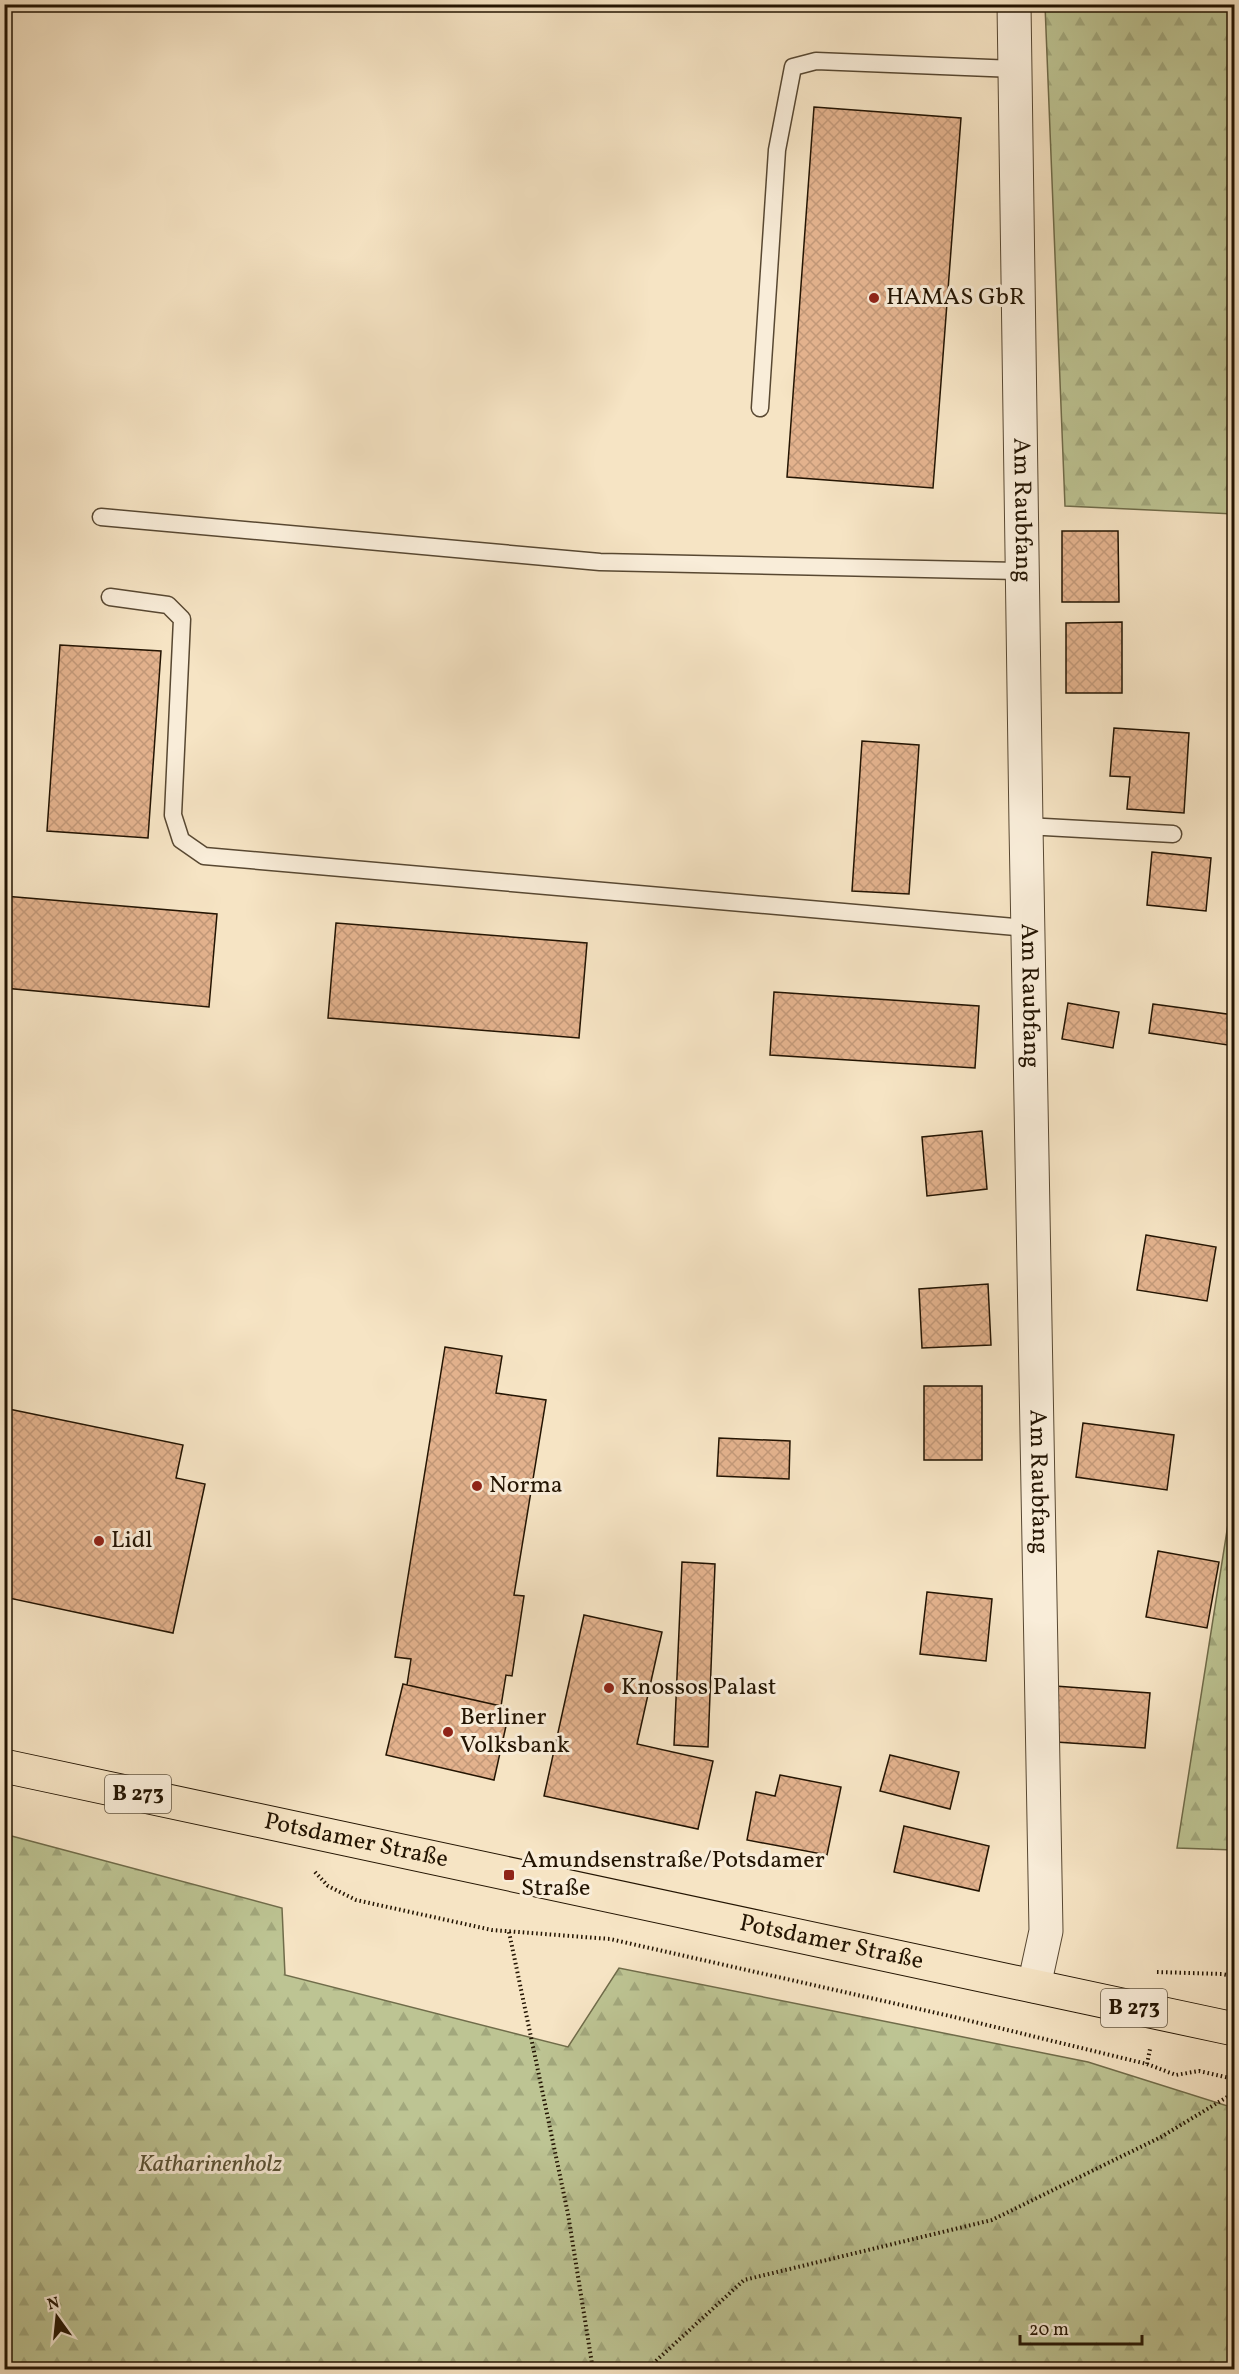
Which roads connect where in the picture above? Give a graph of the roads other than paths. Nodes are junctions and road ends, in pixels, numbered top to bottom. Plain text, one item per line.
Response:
1 (1014, 4) edge
2 (1015, 69) junction
3 (760, 408) dead end
4 (101, 517) dead end
5 (1022, 571) junction
6 (110, 597) dead end
7 (1026, 825) junction
8 (1173, 834) dead end
9 (1027, 928) junction
10 (4, 1766) edge
11 (1034, 1986) junction
12 (1234, 2029) edge

1 - 2 street, Am Raubfang
2 - 3 lane
2 - 5 street, Am Raubfang
4 - 5 lane
5 - 7 street, Am Raubfang
6 - 9 lane
7 - 8 lane
7 - 9 street, Am Raubfang
9 - 11 street, Am Raubfang
10 - 11 main road, Potsdamer Straße / B 273
11 - 12 main road, Potsdamer Straße / B 273

